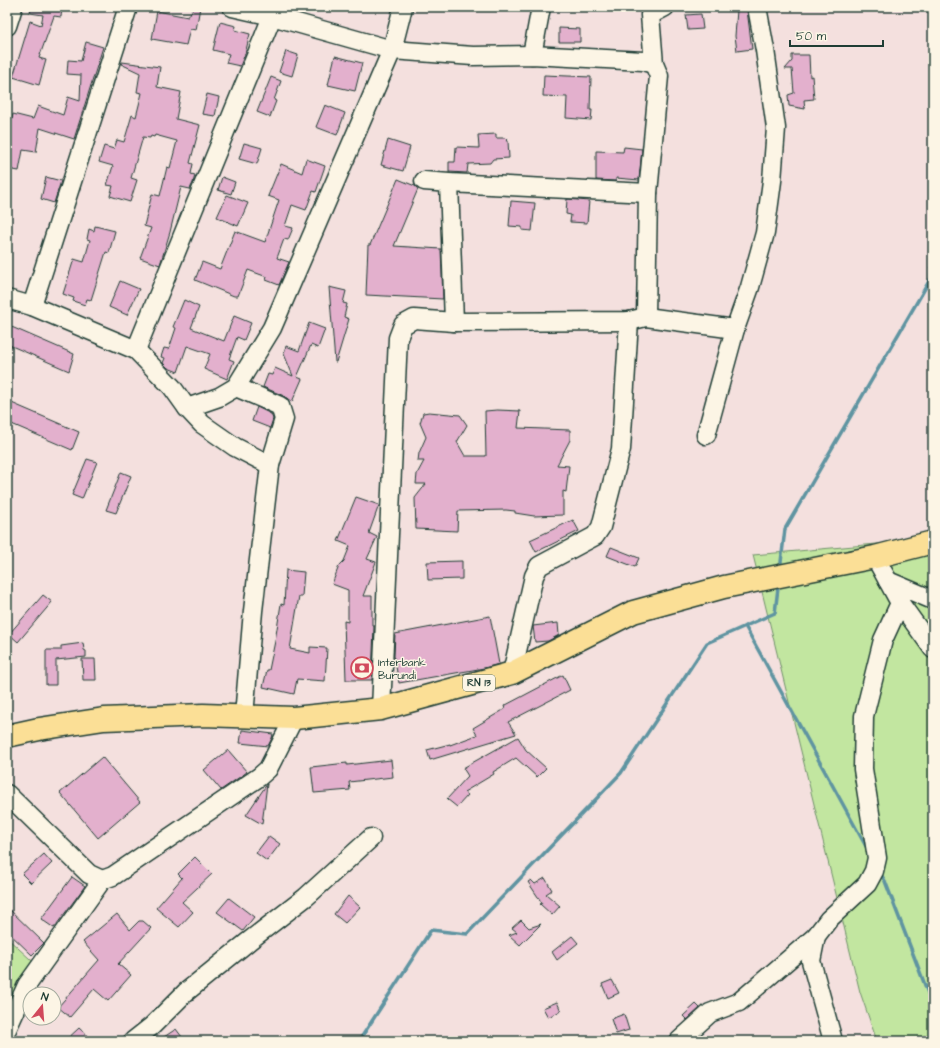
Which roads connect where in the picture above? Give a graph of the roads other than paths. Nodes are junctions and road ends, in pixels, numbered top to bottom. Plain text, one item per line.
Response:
1 (13, 7) edge
2 (128, 7) edge
3 (232, 7) edge
4 (404, 7) edge
5 (542, 7) edge
6 (757, 7) edge
7 (653, 10) edge
8 (274, 12) edge
9 (7, 26) edge
10 (392, 50) junction
11 (532, 55) junction
12 (654, 64) junction
13 (424, 181) dead end
14 (449, 183) junction
15 (648, 193) junction
16 (7, 299) edge
17 (32, 306) junction
18 (646, 317) junction
19 (629, 321) junction
20 (454, 322) junction
21 (735, 329) junction
22 (136, 350) junction
23 (236, 387) junction
24 (187, 408) junction
25 (706, 436) dead end
26 (270, 464) junction
27 (933, 542) edge
28 (875, 557) junction
29 (888, 580) junction
30 (933, 600) edge
31 (900, 603) junction
32 (933, 649) edge
33 (512, 673) junction
34 (381, 709) junction
35 (244, 716) junction
36 (294, 718) junction
37 (7, 736) edge
38 (7, 794) edge
39 (371, 838) dead end
40 (102, 880) junction
41 (816, 936) junction
42 (7, 1029) edge
43 (133, 1041) edge
44 (679, 1041) edge
45 (833, 1041) edge

1 - 9 street
2 - 17 street
3 - 8 street
4 - 10 street
5 - 11 street
6 - 21 street
7 - 12 street
8 - 10 street
8 - 22 street
10 - 11 street
10 - 23 street
11 - 12 street
12 - 15 street
13 - 14 street
14 - 15 street
14 - 20 street
15 - 18 street
16 - 17 street
17 - 22 street
18 - 19 street
18 - 21 street
19 - 20 street
19 - 33 street
20 - 34 street
21 - 25 street
22 - 24 street
23 - 24 street
23 - 26 street
24 - 26 street
26 - 35 street
27 - 28 main road, RN 13
28 - 29 street
28 - 33 main road, RN 13
29 - 30 street
29 - 31 street
31 - 32 street
31 - 41 street
33 - 34 main road, RN 13
34 - 36 main road, RN 13
35 - 36 main road, RN 13
35 - 37 main road, RN 13
36 - 40 street
38 - 40 street
39 - 43 street
40 - 42 street
41 - 44 street
41 - 45 street

